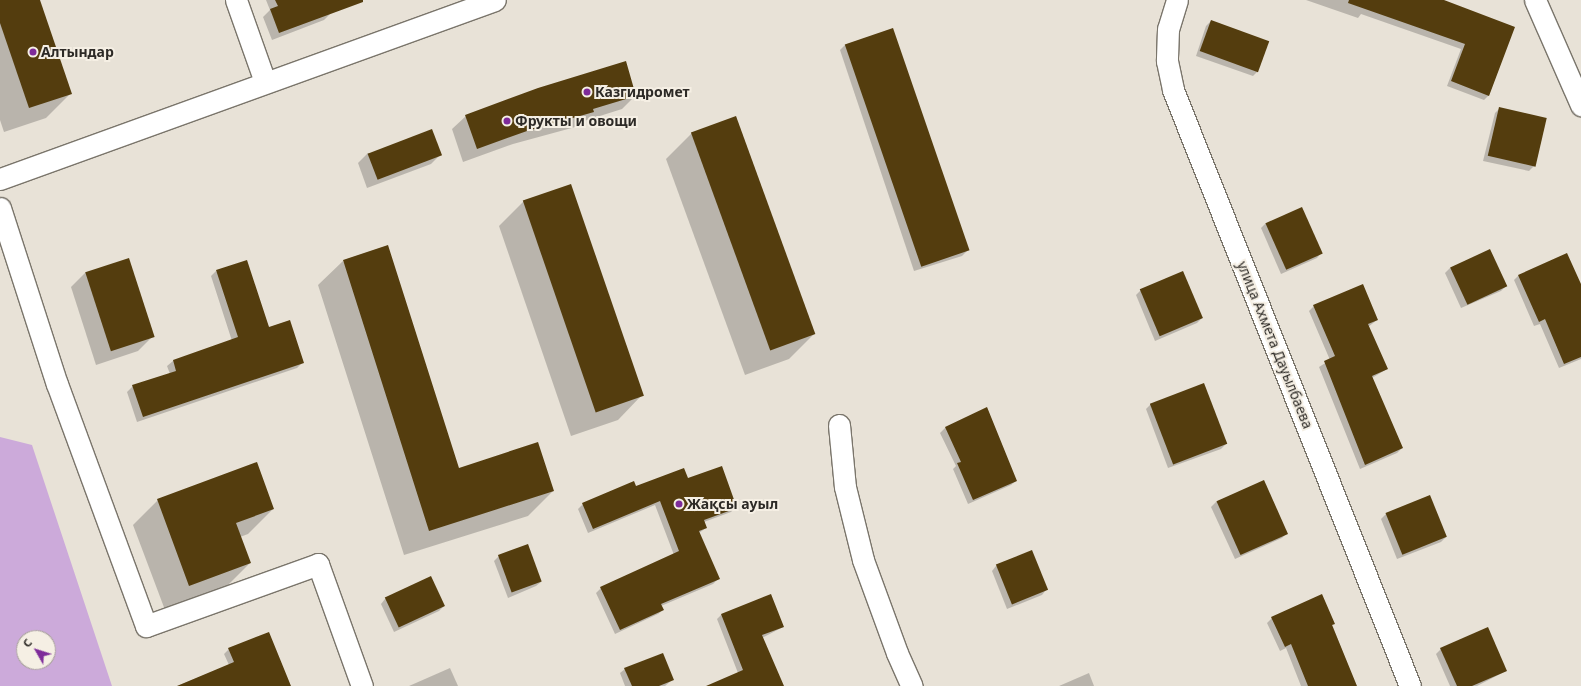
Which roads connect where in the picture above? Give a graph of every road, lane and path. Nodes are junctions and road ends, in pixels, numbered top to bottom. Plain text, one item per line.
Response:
1 (236, 0) edge
2 (495, 0) edge
3 (1177, 0) edge
4 (1535, 0) edge
5 (264, 82) junction
6 (1581, 105) edge
7 (0, 180) edge
8 (0, 208) edge
9 (839, 425) dead end
10 (362, 686) edge
11 (912, 686) edge
12 (1410, 686) edge

1 - 5 street
2 - 5 street
3 - 12 street, улица Ахмета Дауылбаева
4 - 6 street
5 - 7 street
8 - 10 street
9 - 11 street

